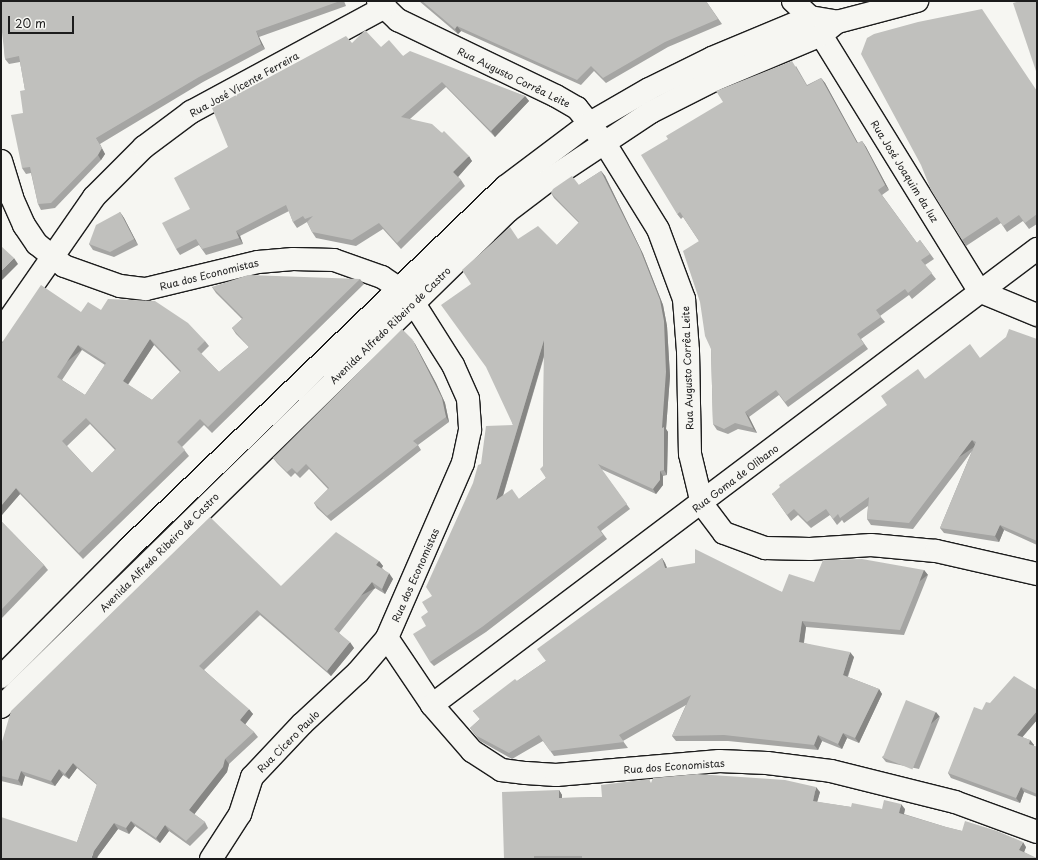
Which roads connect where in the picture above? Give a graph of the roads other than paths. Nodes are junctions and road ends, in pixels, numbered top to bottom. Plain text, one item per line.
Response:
1 (793, 1) edge
2 (917, 1) edge
3 (381, 4) edge
4 (810, 17) junction
5 (829, 28) junction
6 (590, 123) junction
7 (604, 142) junction
8 (1, 161) edge
9 (1037, 250) edge
10 (52, 257) junction
11 (979, 292) junction
12 (407, 296) junction
13 (1037, 315) edge
14 (1, 331) edge
15 (702, 504) junction
16 (1037, 574) edge
17 (387, 638) junction
18 (1, 677) edge
19 (432, 705) junction
20 (1, 707) edge
21 (1037, 832) edge
22 (211, 859) edge

1 - 4 street, Rua José Joaquim da luz
2 - 5 street, Avenida Alfredo Ribeiro de Castro
3 - 6 street, Rua Augusto Corrêa Leite
3 - 10 street, Rua José Vicente Ferreira
4 - 5 street, Rua José Joaquim da luz
4 - 6 street, Avenida Alfredo Ribeiro de Castro
5 - 7 street, Avenida Alfredo Ribeiro de Castro
5 - 11 street, Rua José Joaquim da luz
6 - 7 street, Rua Augusto Corrêa Leite
6 - 12 street, Avenida Alfredo Ribeiro de Castro
7 - 12 street, Avenida Alfredo Ribeiro de Castro
7 - 15 street, Rua Augusto Corrêa Leite
8 - 10 street, Rua dos Economistas
9 - 11 street, Rua Goma de Olibano
10 - 12 street, Rua dos Economistas
10 - 14 street, Rua José Vicente Ferreira
11 - 13 street
11 - 15 street, Rua Goma de Olibano
12 - 17 street, Rua dos Economistas
12 - 18 street, Avenida Alfredo Ribeiro de Castro
12 - 20 street, Avenida Alfredo Ribeiro de Castro
15 - 16 street, Rua Augusto Corrêa Leite
15 - 19 street, Rua Goma de Olibano
17 - 19 street, Rua dos Economistas
17 - 22 street, Rua Cícero Paulo
19 - 21 street, Rua dos Economistas

